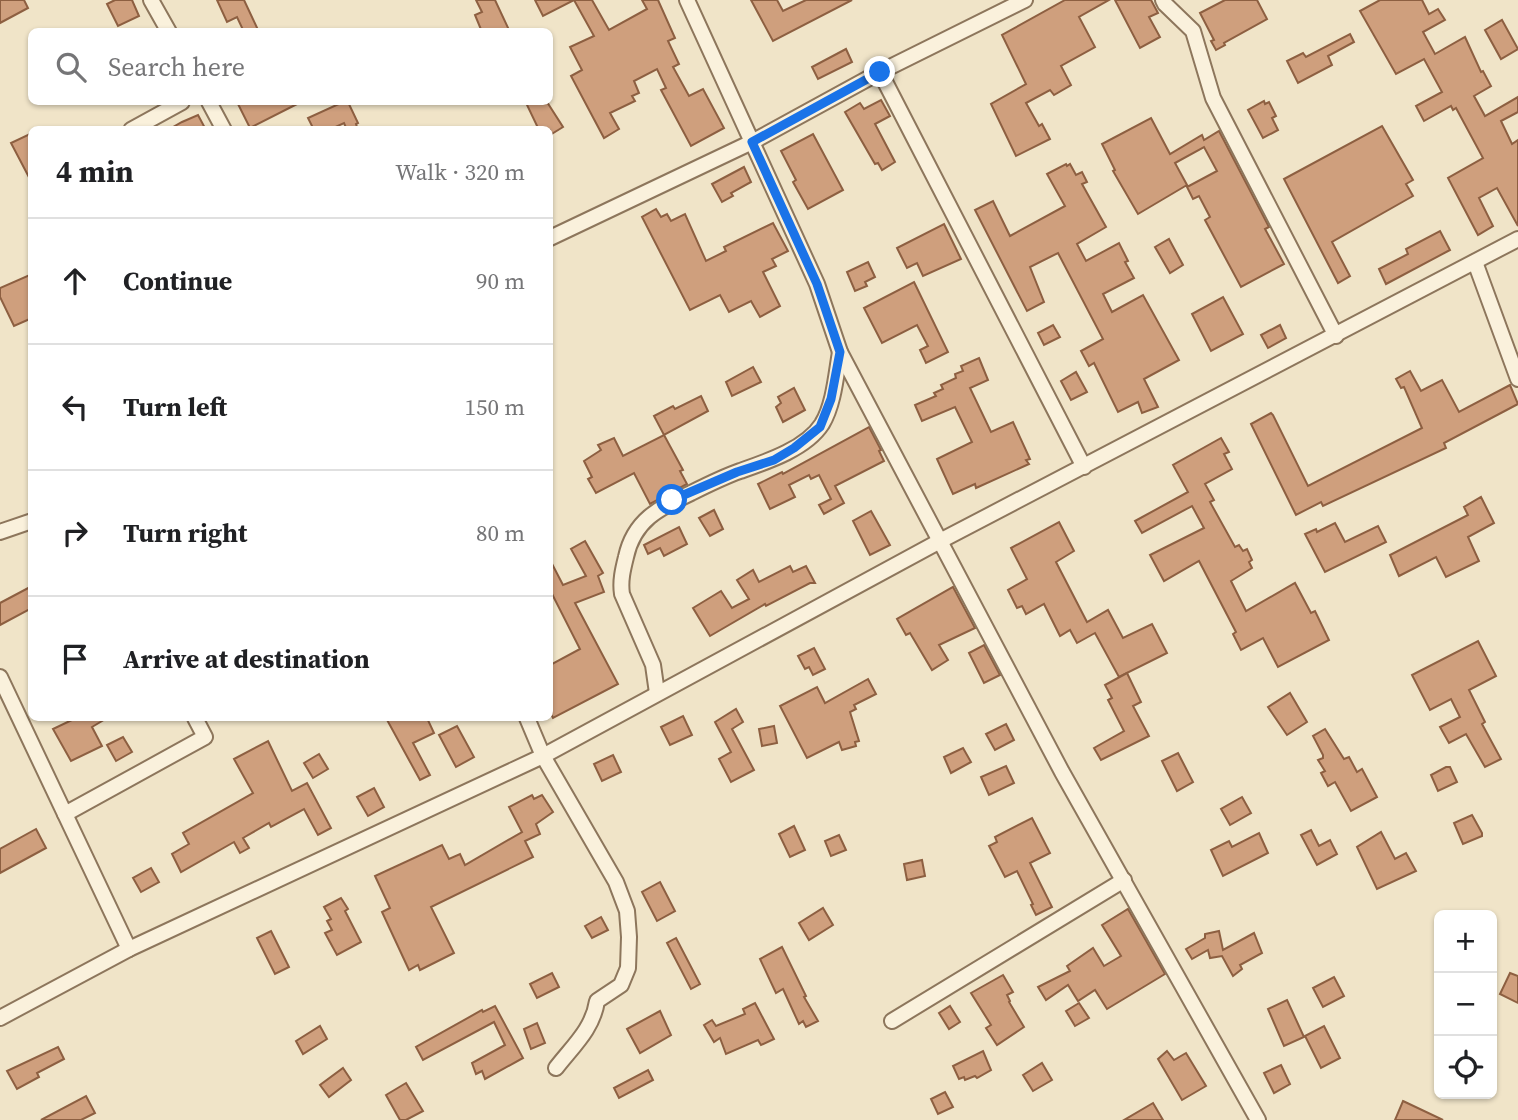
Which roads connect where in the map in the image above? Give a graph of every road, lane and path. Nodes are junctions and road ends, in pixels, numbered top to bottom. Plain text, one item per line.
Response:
1 (151, 0) edge
2 (1025, 0) edge
3 (1163, 0) edge
4 (691, 1) edge
5 (1005, 5) edge
6 (167, 28) edge
7 (880, 72) junction
8 (177, 105) edge
9 (211, 105) edge
10 (138, 126) edge
11 (222, 126) edge
12 (752, 142) junction
13 (553, 237) edge
14 (1518, 239) edge
15 (1475, 261) junction
16 (1336, 336) junction
17 (840, 352) junction
18 (1518, 379) edge
19 (1084, 467) junction
20 (28, 522) edge
21 (0, 532) edge
22 (940, 541) junction
23 (0, 677) edge
24 (657, 693) junction
25 (197, 721) edge
26 (528, 721) edge
27 (543, 756) junction
28 (65, 814) junction
29 (1124, 880) junction
30 (129, 949) junction
31 (0, 1018) edge
32 (892, 1021) dead end
33 (556, 1068) dead end
34 (1258, 1120) edge

1 - 6 street
2 - 5 street
3 - 16 street
4 - 12 street
5 - 7 street
7 - 12 street
7 - 19 street
8 - 10 street
9 - 11 street
12 - 13 street
12 - 17 street
14 - 15 street
15 - 16 street
15 - 18 street
16 - 19 street
17 - 22 street
17 - 24 street
19 - 22 street
20 - 21 street
22 - 24 street
22 - 29 street
23 - 28 street
24 - 27 street
25 - 28 street
26 - 27 street
27 - 30 street
27 - 33 street
28 - 30 street
29 - 32 street
29 - 34 street
30 - 31 street

